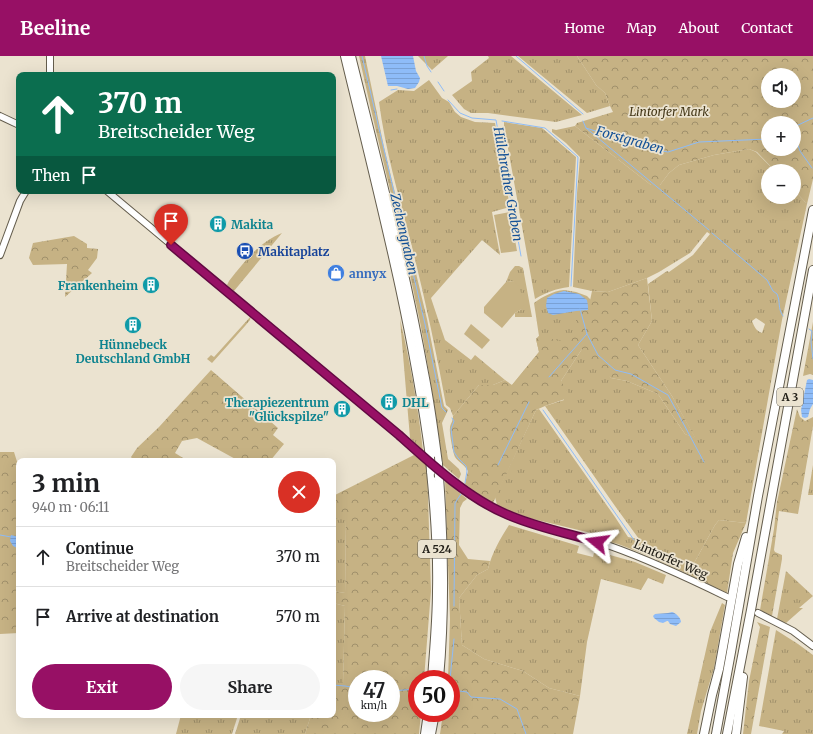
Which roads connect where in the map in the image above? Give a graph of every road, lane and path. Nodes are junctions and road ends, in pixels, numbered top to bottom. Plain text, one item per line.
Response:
1 (50, 56) edge
2 (345, 56) edge
3 (351, 56) edge
4 (50, 72) edge
5 (0, 116) edge
6 (16, 124) edge
7 (21, 194) edge
8 (24, 194) edge
9 (111, 194) edge
10 (20, 201) junction
11 (813, 210) edge
12 (0, 255) edge
13 (813, 270) edge
14 (758, 496) junction
15 (727, 597) dead end
16 (755, 611) junction
17 (813, 646) edge
18 (433, 670) edge
19 (440, 670) edge
20 (429, 722) edge
21 (432, 722) edge
22 (425, 734) edge
23 (432, 734) edge
24 (704, 734) edge
25 (716, 734) edge
26 (727, 734) edge
27 (736, 734) edge

1 - 4 main road
2 - 18 highway, A 524, bridge
3 - 19 highway, A 524, bridge
5 - 6 main road
7 - 10 main road
8 - 10 main road
9 - 15 main road, Lintorfer Weg
10 - 12 main road
11 - 14 highway, A 3
13 - 16 highway, A 3
14 - 24 highway
14 - 25 highway, A 3
16 - 17 main road
16 - 26 highway, A 3
16 - 27 highway
20 - 22 highway
21 - 23 highway

